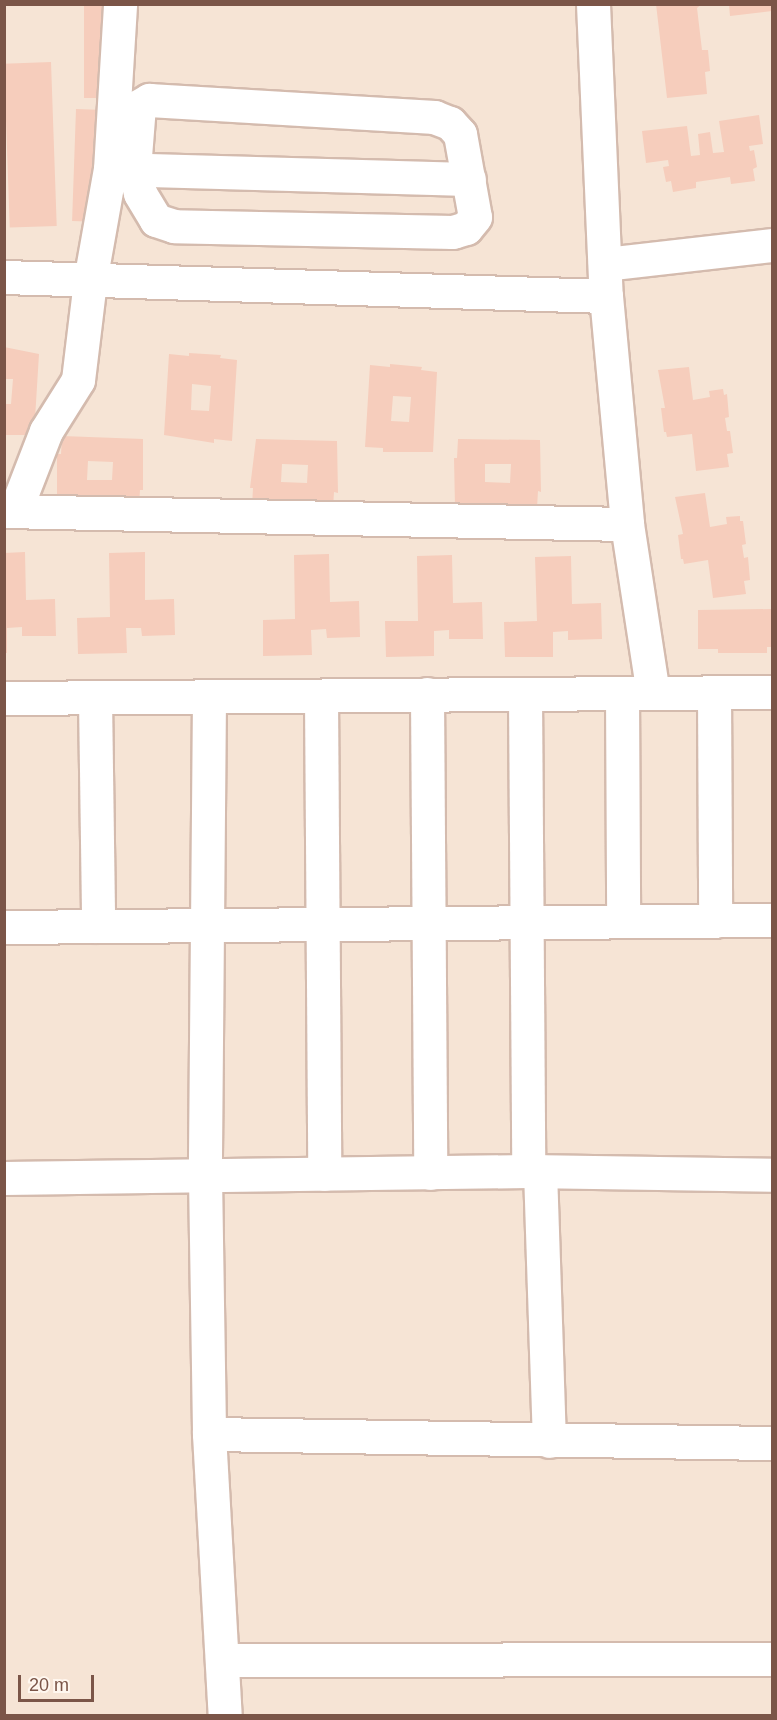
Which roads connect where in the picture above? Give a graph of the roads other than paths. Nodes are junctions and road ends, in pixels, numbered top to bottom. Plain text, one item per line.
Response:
1 (120, 4) edge
2 (593, 4) edge
3 (122, 169) junction
4 (469, 179) junction
5 (772, 245) edge
6 (4, 278) edge
7 (605, 280) junction
8 (90, 281) junction
9 (10, 511) edge
10 (627, 524) junction
11 (714, 692) junction
12 (772, 692) edge
13 (637, 693) junction
14 (427, 694) junction
15 (525, 694) junction
16 (321, 696) junction
17 (209, 697) junction
18 (4, 698) edge
19 (95, 698) junction
20 (772, 920) edge
21 (623, 921) junction
22 (715, 921) junction
23 (526, 922) junction
24 (428, 923) junction
25 (323, 924) junction
26 (206, 925) junction
27 (98, 926) junction
28 (4, 927) edge
29 (534, 1172) junction
30 (430, 1173) junction
31 (324, 1174) junction
32 (772, 1175) edge
33 (206, 1176) junction
34 (4, 1178) edge
35 (209, 1434) junction
36 (549, 1441) junction
37 (772, 1443) edge
38 (772, 1659) edge
39 (223, 1660) junction
40 (225, 1716) edge

1 - 3 street
2 - 7 street
3 - 4 street
3 - 4 street
3 - 4 street
3 - 8 street
5 - 7 street
6 - 8 street
7 - 8 street
7 - 10 street
8 - 9 street
9 - 10 street
10 - 13 street
11 - 12 street
11 - 13 street
11 - 22 street
13 - 15 street
13 - 21 street
14 - 15 street
14 - 16 street
14 - 24 street
15 - 23 street
16 - 17 street
16 - 25 street
17 - 19 street
17 - 26 street
18 - 19 street
19 - 27 street
20 - 22 street
21 - 22 street
21 - 23 street
23 - 24 street
23 - 29 street
24 - 25 street
24 - 30 street
25 - 26 street
25 - 31 street
26 - 27 street
26 - 33 street
27 - 28 street
29 - 30 street
29 - 32 street
29 - 36 street
30 - 31 street
31 - 33 street
33 - 34 street
33 - 35 street
35 - 36 street
35 - 39 street
36 - 37 street
38 - 39 street
39 - 40 street

